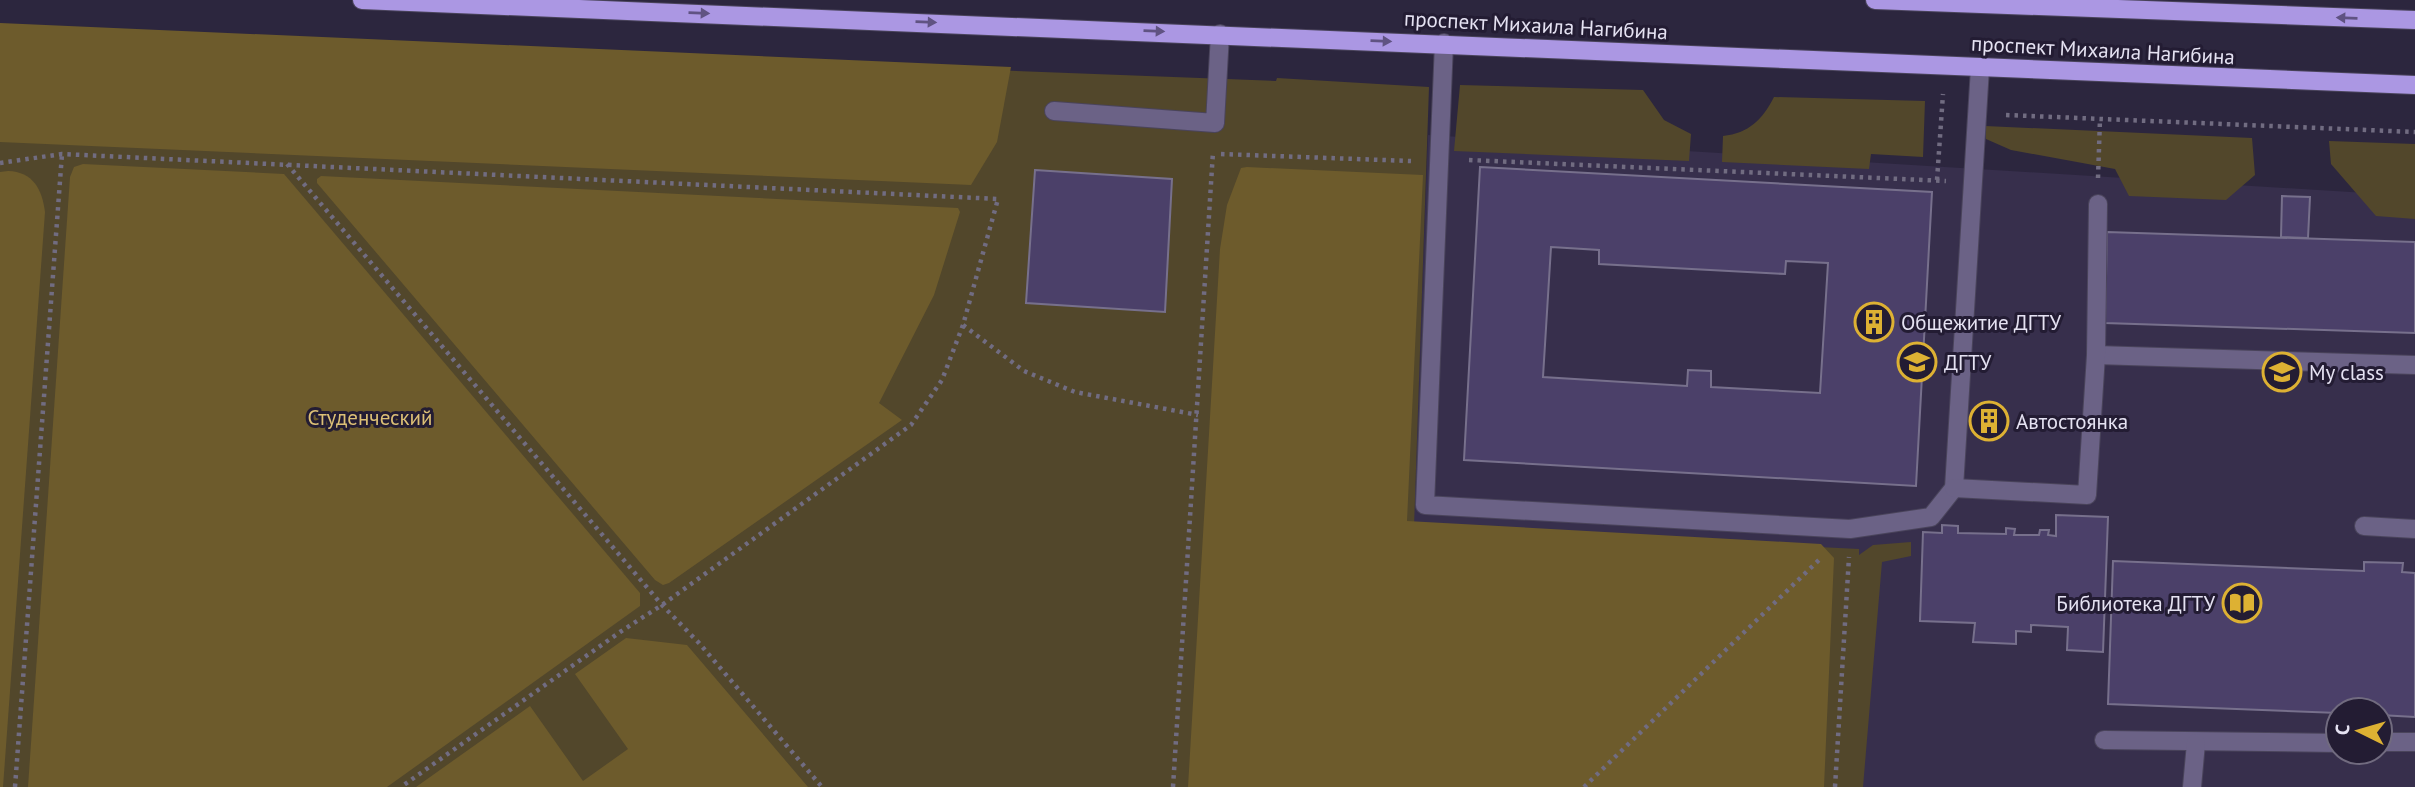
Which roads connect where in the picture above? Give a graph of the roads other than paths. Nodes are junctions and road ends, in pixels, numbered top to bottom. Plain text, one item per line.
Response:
1 (362, 0) edge
2 (1875, 0) edge
3 (2415, 20) edge
4 (1220, 34) junction
5 (1444, 43) junction
6 (1980, 68) junction
7 (2415, 85) edge
8 (1054, 111) dead end
9 (2098, 204) road end
10 (2096, 355) junction
11 (2415, 365) edge
12 (1954, 488) junction
13 (2364, 526) dead end
14 (2415, 529) edge
15 (2104, 740) dead end
16 (2394, 742) edge
17 (2415, 742) edge
18 (2196, 743) junction
19 (2324, 743) edge
20 (2192, 787) edge

1 -> 4 main road, проспект Михаила Нагибина
3 -> 2 main road, проспект Михаила Нагибина
4 -> 5 main road, проспект Михаила Нагибина
4 - 8 lane
5 - 6 main road, проспект Михаила Нагибина
5 - 12 lane
6 - 7 main road, проспект Михаила Нагибина
6 - 12 lane
9 - 10 lane
10 - 11 lane
10 - 12 lane
13 - 14 lane
15 - 18 lane
16 - 17 lane
18 - 19 lane
18 - 20 lane

